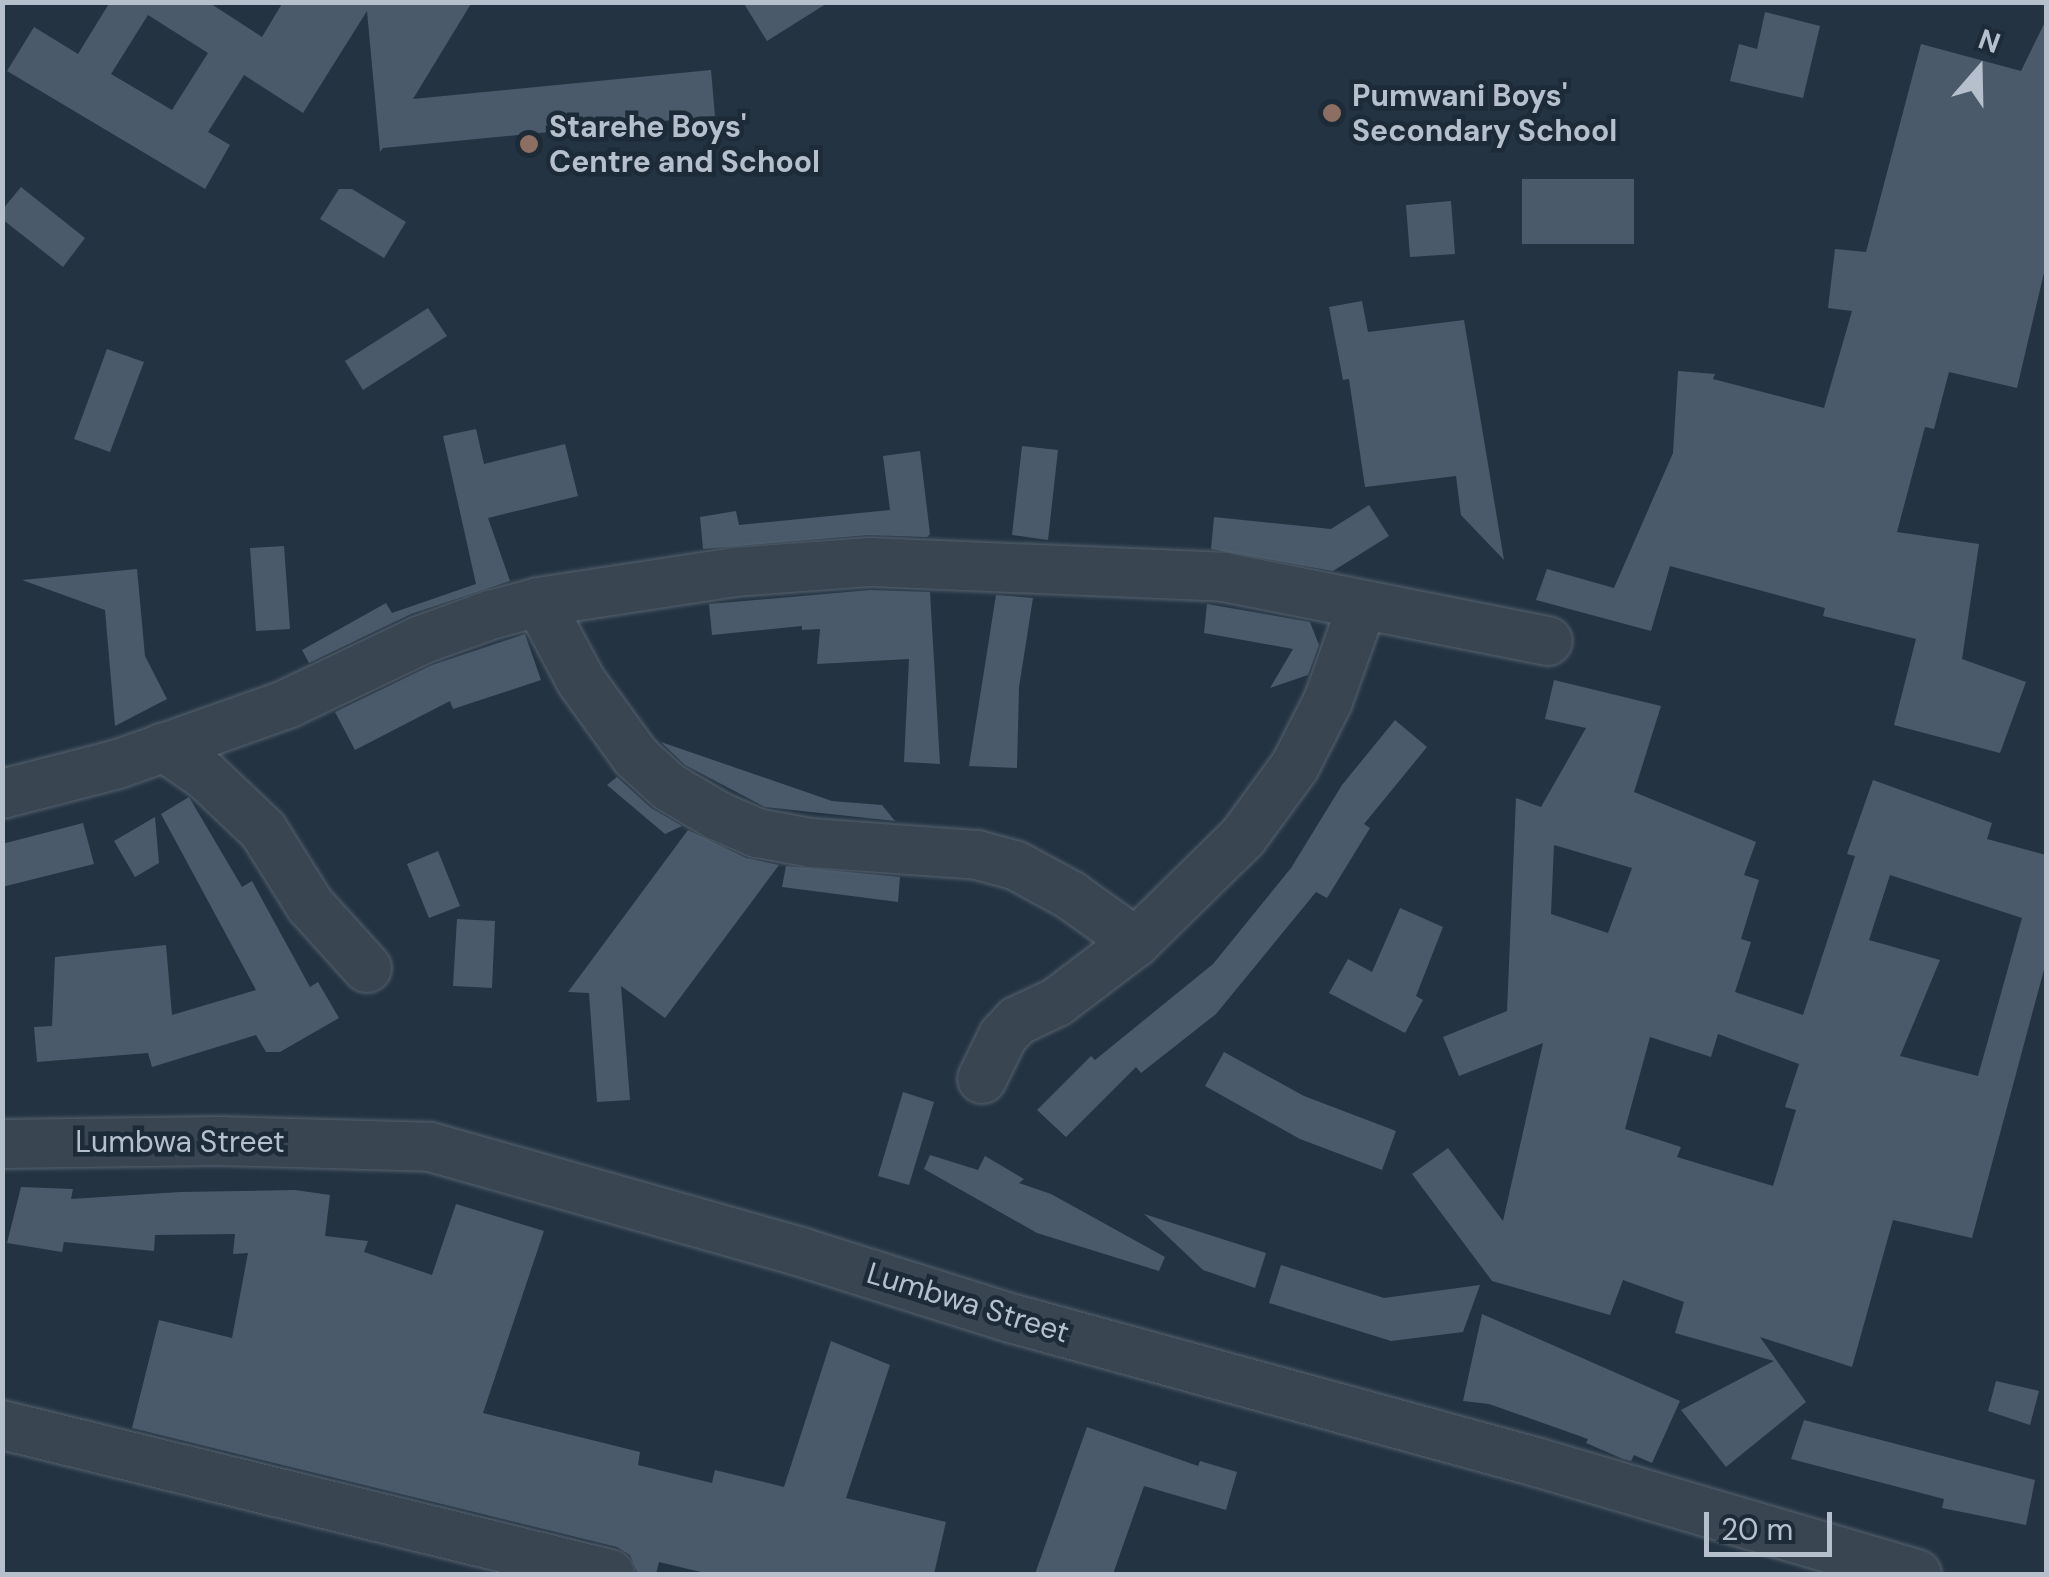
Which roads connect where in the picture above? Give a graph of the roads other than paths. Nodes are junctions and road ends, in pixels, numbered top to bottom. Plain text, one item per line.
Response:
1 (539, 602) junction
2 (1362, 606) junction
3 (1548, 641) dead end
4 (164, 747) junction
5 (2, 794) edge
6 (1136, 942) junction
7 (367, 968) dead end
8 (982, 1078) dead end
9 (2, 1144) edge
10 (2, 1425) edge
11 (610, 1574) edge
12 (1917, 1574) edge

1 - 2 street
1 - 4 street
1 - 6 street
2 - 3 street
2 - 6 street
4 - 5 street
4 - 7 street
6 - 8 street
9 - 12 street, Lumbwa Street
10 - 11 street

